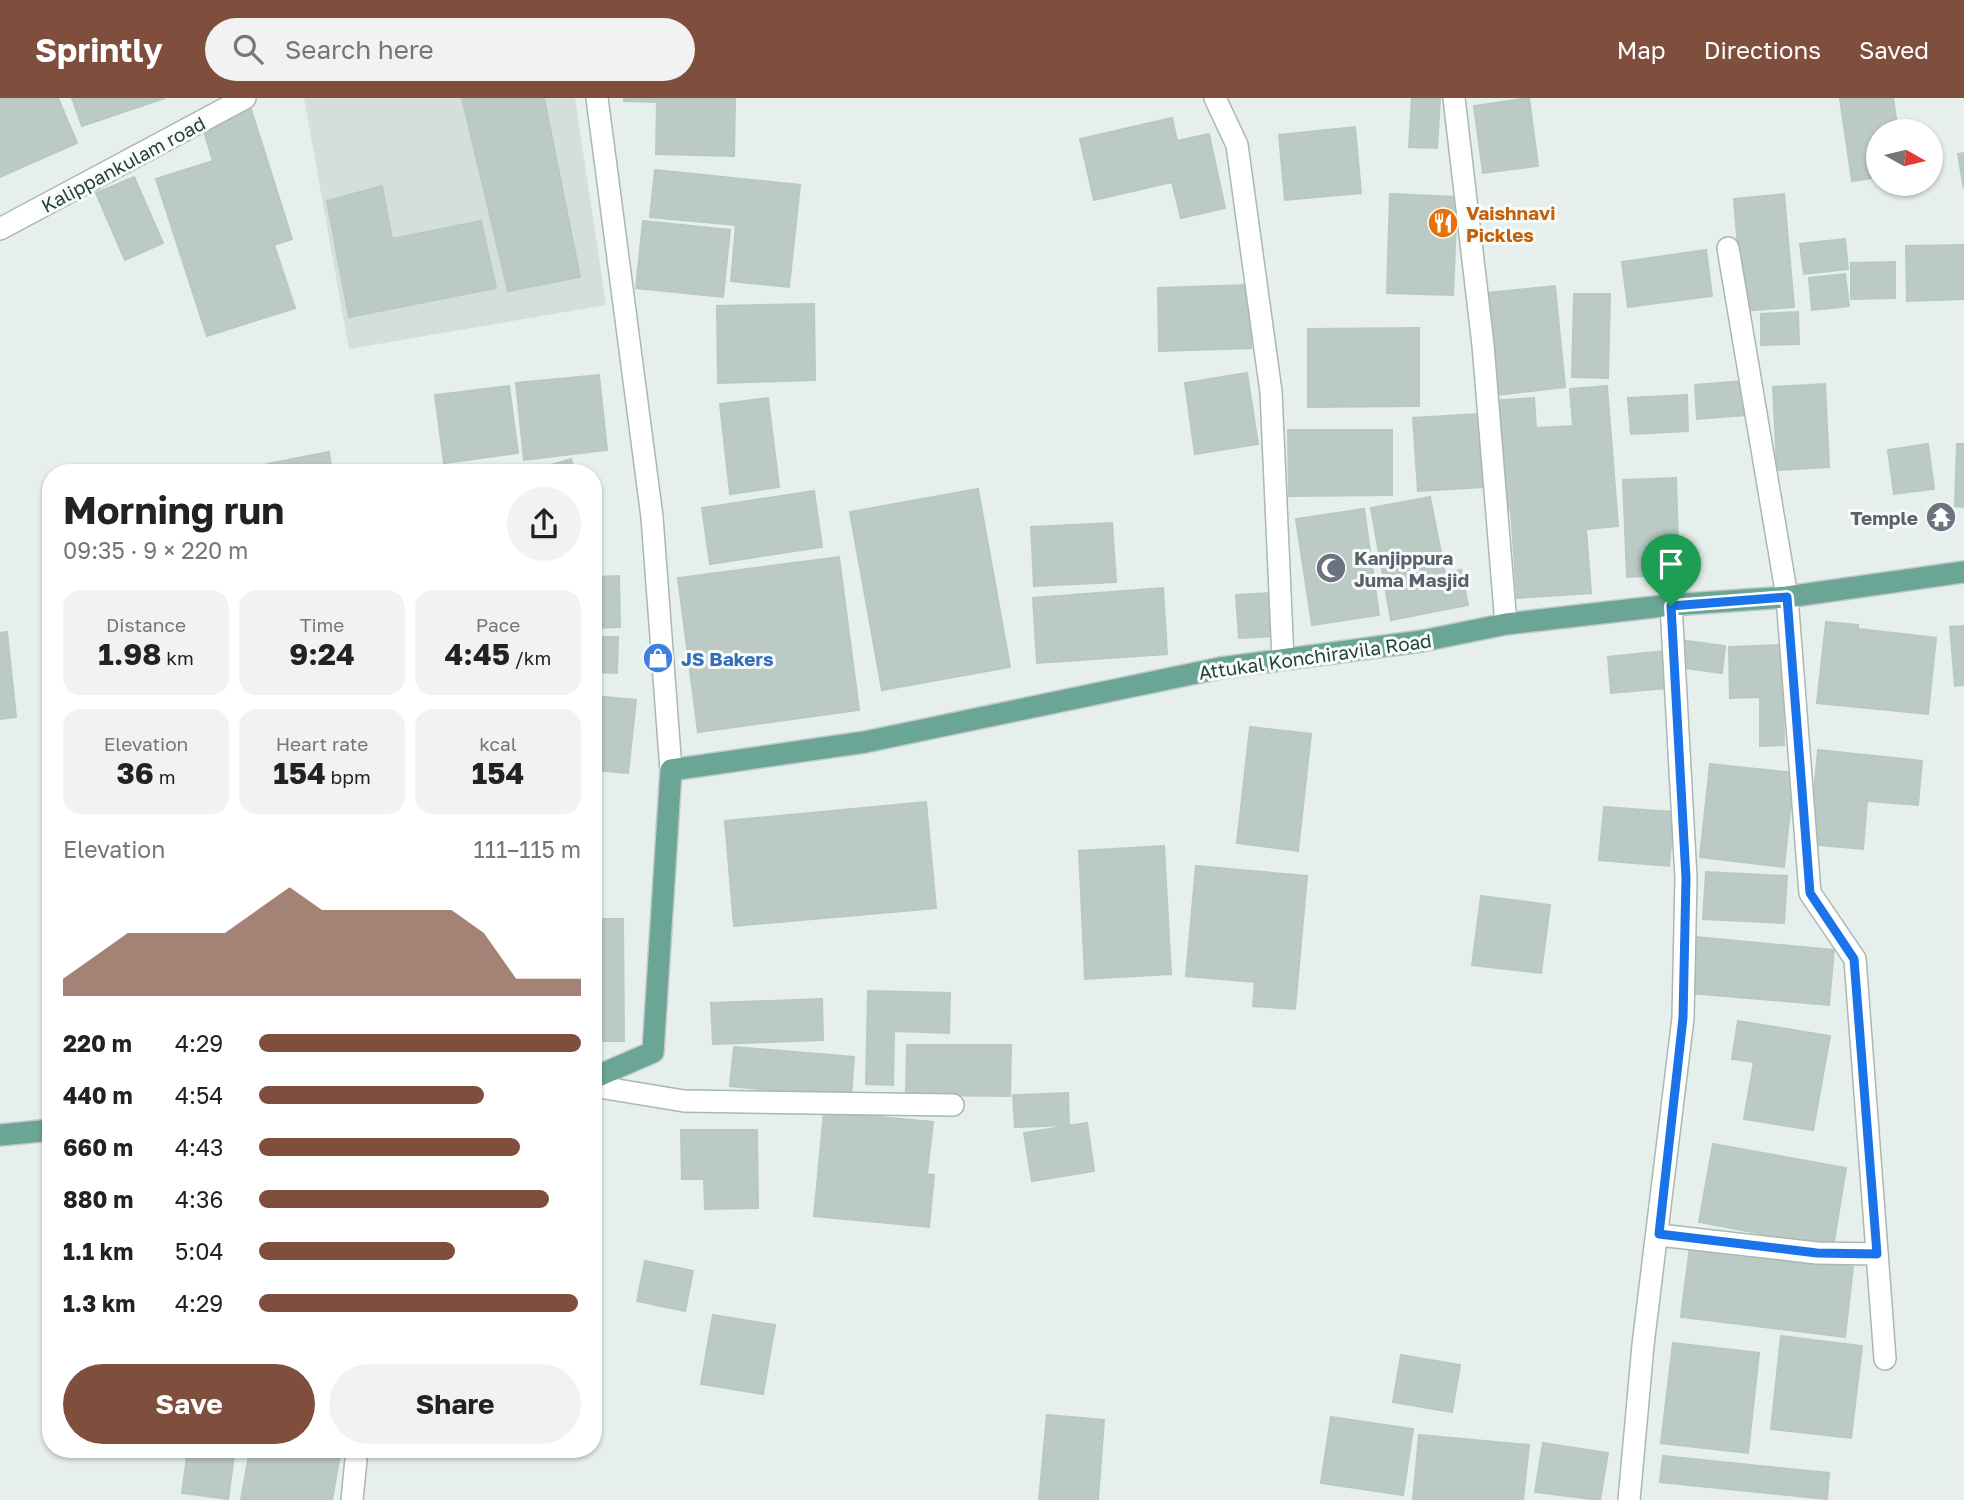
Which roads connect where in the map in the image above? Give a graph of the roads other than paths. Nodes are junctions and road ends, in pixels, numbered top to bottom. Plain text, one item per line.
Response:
1 (246, 98) edge
2 (597, 98) edge
3 (1215, 98) edge
4 (1454, 98) edge
5 (0, 229) edge
6 (1728, 247) dead end
7 (1964, 572) edge
8 (1787, 597) junction
9 (1671, 606) junction
10 (1506, 624) junction
11 (1283, 659) junction
12 (671, 770) junction
13 (602, 1074) edge
14 (602, 1087) edge
15 (953, 1105) dead end
16 (42, 1131) edge
17 (0, 1135) edge
18 (1659, 1234) junction
19 (1877, 1254) junction
20 (1885, 1359) dead end
21 (356, 1458) edge
22 (352, 1500) edge
23 (1629, 1500) edge

1 - 5 street, Kalippankulam road
2 - 12 street
3 - 11 street
4 - 10 street
6 - 8 street
7 - 8 main road, Attukal Konchiravila Road
8 - 9 main road, Attukal Konchiravila Road
8 - 19 street
9 - 10 main road, Attukal Konchiravila Road
9 - 18 street
10 - 11 main road, Attukal Konchiravila Road
11 - 12 main road, Attukal Konchiravila Road
12 - 13 main road
14 - 15 street
16 - 17 main road
18 - 19 street
18 - 23 street
19 - 20 street
21 - 22 street

